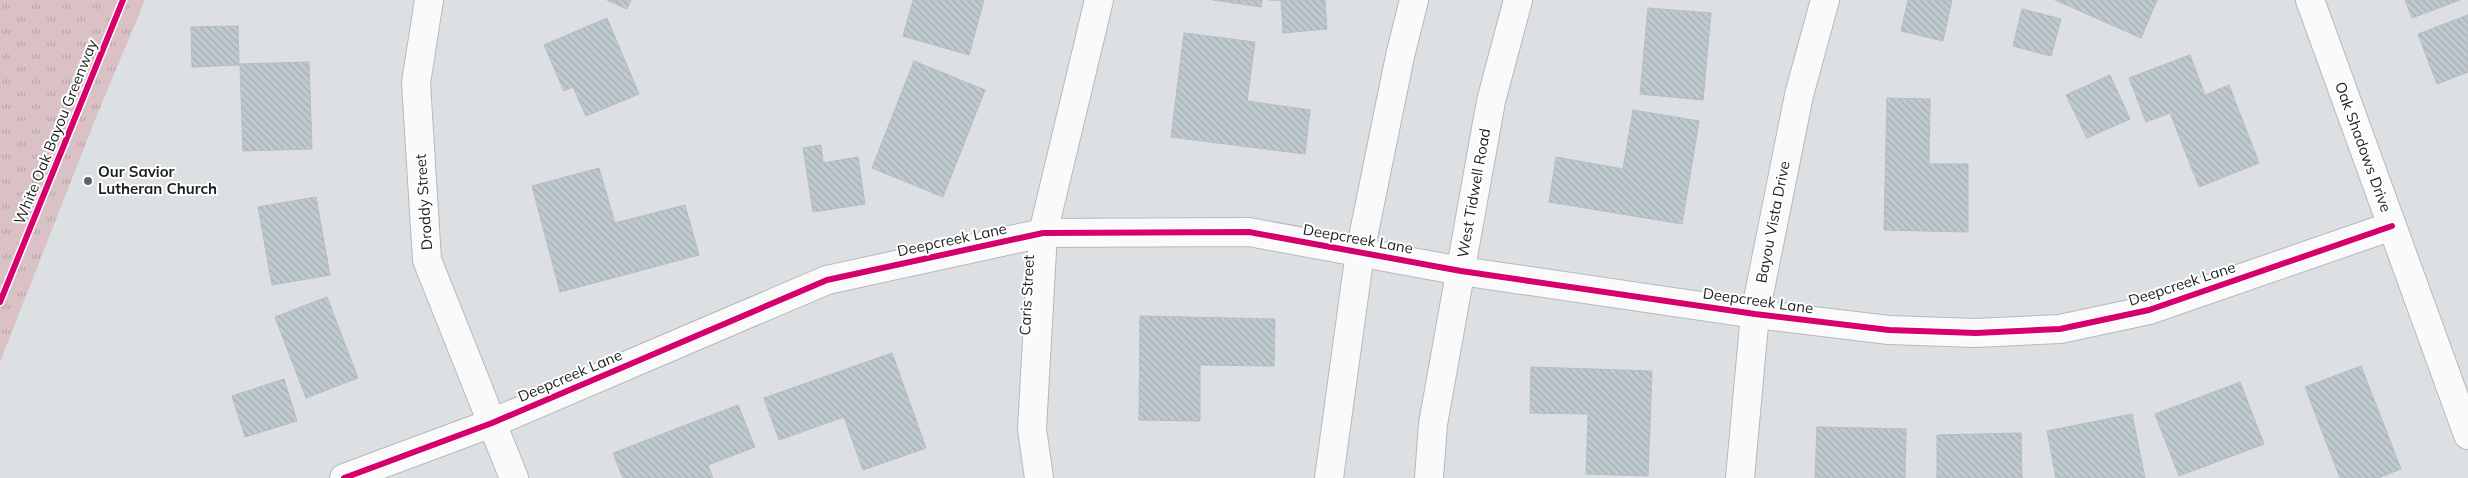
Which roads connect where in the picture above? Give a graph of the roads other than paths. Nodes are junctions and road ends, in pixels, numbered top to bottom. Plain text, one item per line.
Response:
1 (429, 0) edge
2 (1099, 0) edge
3 (1414, 0) edge
4 (1518, 0) edge
5 (1825, 0) edge
6 (2310, 0) edge
7 (2392, 226) junction
8 (1043, 233) junction
9 (1360, 252) junction
10 (1460, 271) junction
11 (1755, 314) junction
12 (492, 422) junction
13 (2468, 435) edge
14 (344, 478) edge
15 (514, 478) edge
16 (1039, 478) edge
17 (1329, 478) edge
18 (1429, 478) edge
19 (1740, 478) edge

1 - 12 street, Droddy Street
2 - 8 street, Caris Street
3 - 9 street
4 - 10 street, West Tidwell Road
5 - 11 street, Bayou Vista Drive
6 - 7 street, Oak Shadows Drive
7 - 11 street, Deepcreek Lane
7 - 13 street, Oak Shadows Drive
8 - 9 street, Deepcreek Lane
8 - 12 street, Deepcreek Lane
8 - 16 street, Caris Street
9 - 10 street, Deepcreek Lane
9 - 17 street
10 - 11 street, Deepcreek Lane
10 - 18 street, West Tidwell Road
11 - 19 street, Bayou Vista Drive
12 - 14 street, Deepcreek Lane
12 - 15 street, Droddy Street

